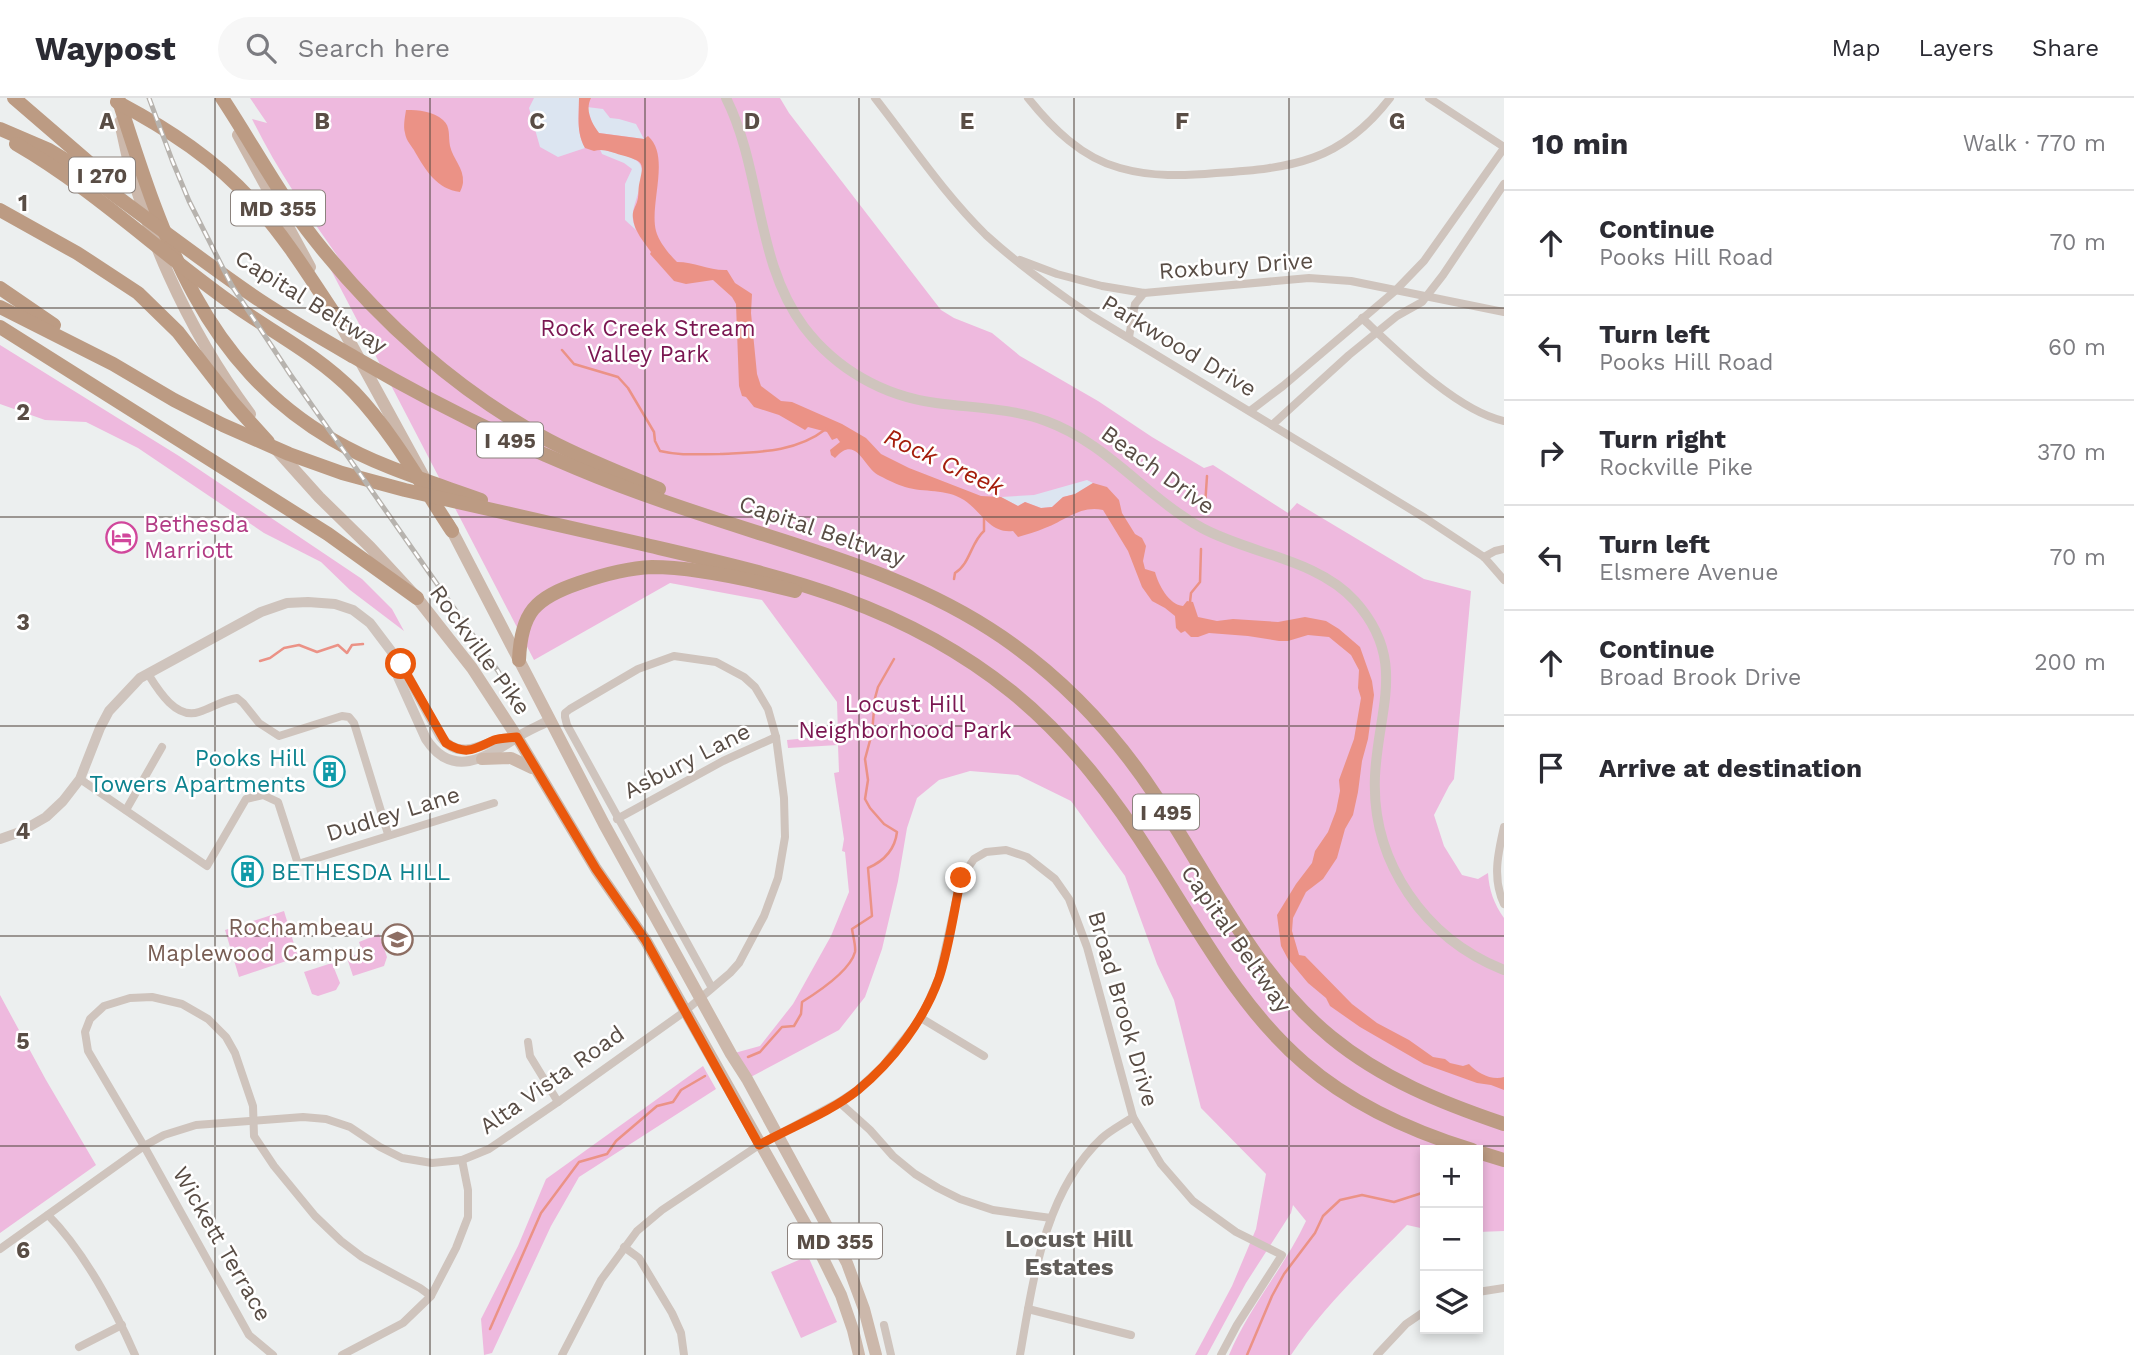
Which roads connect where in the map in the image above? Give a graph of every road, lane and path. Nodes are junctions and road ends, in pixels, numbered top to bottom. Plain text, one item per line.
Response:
1 (14, 98) edge
2 (115, 98) edge
3 (220, 98) edge
4 (726, 98) edge
5 (875, 98) edge
6 (1028, 98) edge
7 (1390, 98) edge
8 (1429, 98) edge
9 (0, 129) edge
10 (126, 133) junction
11 (0, 136) edge
12 (1504, 148) edge
13 (1504, 184) edge
14 (0, 209) edge
15 (191, 251) junction
16 (1014, 258) junction
17 (0, 288) edge
18 (1395, 291) junction
19 (1144, 293) junction
20 (1427, 296) junction
21 (0, 307) edge
22 (1504, 312) edge
23 (337, 318) junction
24 (1362, 318) junction
25 (0, 327) edge
26 (1377, 332) junction
27 (1129, 337) junction
28 (113, 364) junction
29 (239, 406) junction
30 (1250, 411) junction
31 (1504, 421) edge
32 (1272, 425) junction
33 (405, 450) junction
34 (281, 456) joint
35 (545, 522) junction
36 (452, 531) joint
37 (790, 543) junction
38 (1504, 549) edge
39 (1484, 557) junction
40 (1504, 580) edge
41 (417, 598) junction
42 (904, 622) junction
43 (393, 655) junction
44 (519, 660) junction
45 (148, 674) junction
46 (565, 717) joint
47 (550, 720) junction
48 (517, 737) junction
49 (776, 737) junction
50 (162, 747) dead end
51 (482, 759) junction
52 (536, 770) junction
53 (80, 779) junction
54 (494, 803) dead end
55 (126, 810) junction
56 (617, 818) junction
57 (1504, 827) edge
58 (388, 834) junction
59 (0, 839) edge
60 (1504, 904) edge
61 (1504, 970) edge
62 (712, 988) junction
63 (700, 998) junction
64 (684, 1012) junction
65 (921, 1018) junction
66 (528, 1042) dead end
67 (984, 1056) dead end
68 (558, 1102) junction
69 (839, 1102) junction
70 (1133, 1117) junction
71 (253, 1120) junction
72 (1504, 1124) edge
73 (777, 1135) junction
74 (759, 1145) junction
75 (1458, 1145) edge
76 (144, 1146) junction
77 (1483, 1154) edge
78 (462, 1160) junction
79 (1504, 1160) edge
80 (48, 1215) junction
81 (1051, 1218) junction
82 (624, 1247) junction
83 (0, 1249) edge
84 (1504, 1288) edge
85 (1483, 1291) edge
86 (430, 1296) junction
87 (1028, 1309) junction
88 (1420, 1314) edge
89 (122, 1325) junction
90 (884, 1325) dead end
91 (1131, 1335) dead end
92 (79, 1347) dead end
93 (135, 1355) edge
94 (273, 1355) edge
95 (342, 1355) edge
96 (562, 1355) edge
97 (684, 1355) edge
98 (859, 1355) edge
99 (876, 1355) edge
100 (891, 1355) edge
101 (1020, 1355) edge
102 (1221, 1355) edge
103 (1377, 1355) edge

1 - 15 highway, I 270
2 - 10 highway
2 - 23 highway
3 - 23 main road, MD 355
3 - 37 highway
4 - 61 street, Beach Drive
5 - 16 street, Parkwood Drive
6 - 7 street
8 - 12 street
9 - 15 highway, Capital Beltway / I 495
10 - 29 main road
10 - 35 highway
11 - 33 highway
12 - 18 street
13 - 20 street
14 - 29 highway
15 - 37 highway, Capital Beltway / I 495
16 - 19 street, Roxbury Drive
16 - 27 street, Parkwood Drive
17 - 28 highway
18 - 19 street, Roxbury Drive
18 - 20 street, Roxbury Drive
18 - 24 street
19 - 27 street
20 - 22 street, Roxbury Drive
20 - 26 street
21 - 28 highway, Capital Beltway / I 495
23 - 33 main road, MD 355
24 - 26 street
24 - 30 street
25 - 41 highway
26 - 31 street
26 - 32 street
27 - 30 street, Parkwood Drive
28 - 35 highway, Capital Beltway / I 495
29 - 34 highway
30 - 32 street, Parkwood Drive
32 - 39 street, Parkwood Drive
33 - 36 highway
34 - 41 main road, Rockville Pike / MD 355
35 - 42 highway, Capital Beltway / I 495
36 - 44 main road, Rockville Pike / MD 355
37 - 72 highway, Capital Beltway / I 495
38 - 39 street
39 - 40 street, Parkwood Drive
41 - 48 main road, Rockville Pike / MD 355
42 - 44 highway
42 - 75 highway, Capital Beltway / I 495
43 - 45 street
43 - 48 street
43 - 51 street
44 - 47 main road, Rockville Pike / MD 355
45 - 53 street
45 - 58 street
46 - 49 street, Alta Vista Road
46 - 56 street, Rockville Pike
47 - 48 street
47 - 63 main road, Rockville Pike / MD 355
48 - 51 street
48 - 52 main road, Rockville Pike / MD 355
49 - 56 street, Asbury Lane
49 - 62 street, Alta Vista Road
50 - 55 street
51 - 52 main road
52 - 64 main road, Rockville Pike / MD 355
53 - 55 street, Dudley Lane
53 - 59 street
54 - 58 street, Dudley Lane
55 - 58 street, Dudley Lane
56 - 62 street, Rockville Pike
57 - 60 street
62 - 63 street, Alta Vista Road
63 - 64 street, Alta Vista Road
63 - 73 main road, Rockville Pike / MD 355
64 - 68 street, Alta Vista Road
64 - 74 main road, Rockville Pike / MD 355
65 - 67 street
65 - 69 street, Broad Brook Drive
65 - 70 street, Broad Brook Drive
66 - 68 street
68 - 78 street, Alta Vista Road
69 - 73 street, Broad Brook Drive
69 - 81 street
70 - 81 street
70 - 102 street, Broad Brook Drive
71 - 76 street, Alta Vista Road
71 - 76 street, Wickett Terrace
71 - 78 street, Alta Vista Road
71 - 86 street
73 - 74 street, Broad Brook Drive
73 - 99 main road, Rockville Pike / MD 355
74 - 82 street, Broad Brook Drive
74 - 98 main road, Rockville Pike / MD 355
76 - 80 street, Alta Vista Road
76 - 94 street, Wickett Terrace
77 - 79 highway
78 - 86 street
80 - 83 street, Alta Vista Road
80 - 89 street
81 - 87 street
82 - 96 street, Broad Brook Drive
82 - 97 street
84 - 85 street
86 - 95 street
87 - 91 street
87 - 101 street
88 - 103 street
89 - 92 street
89 - 93 street
90 - 100 street

